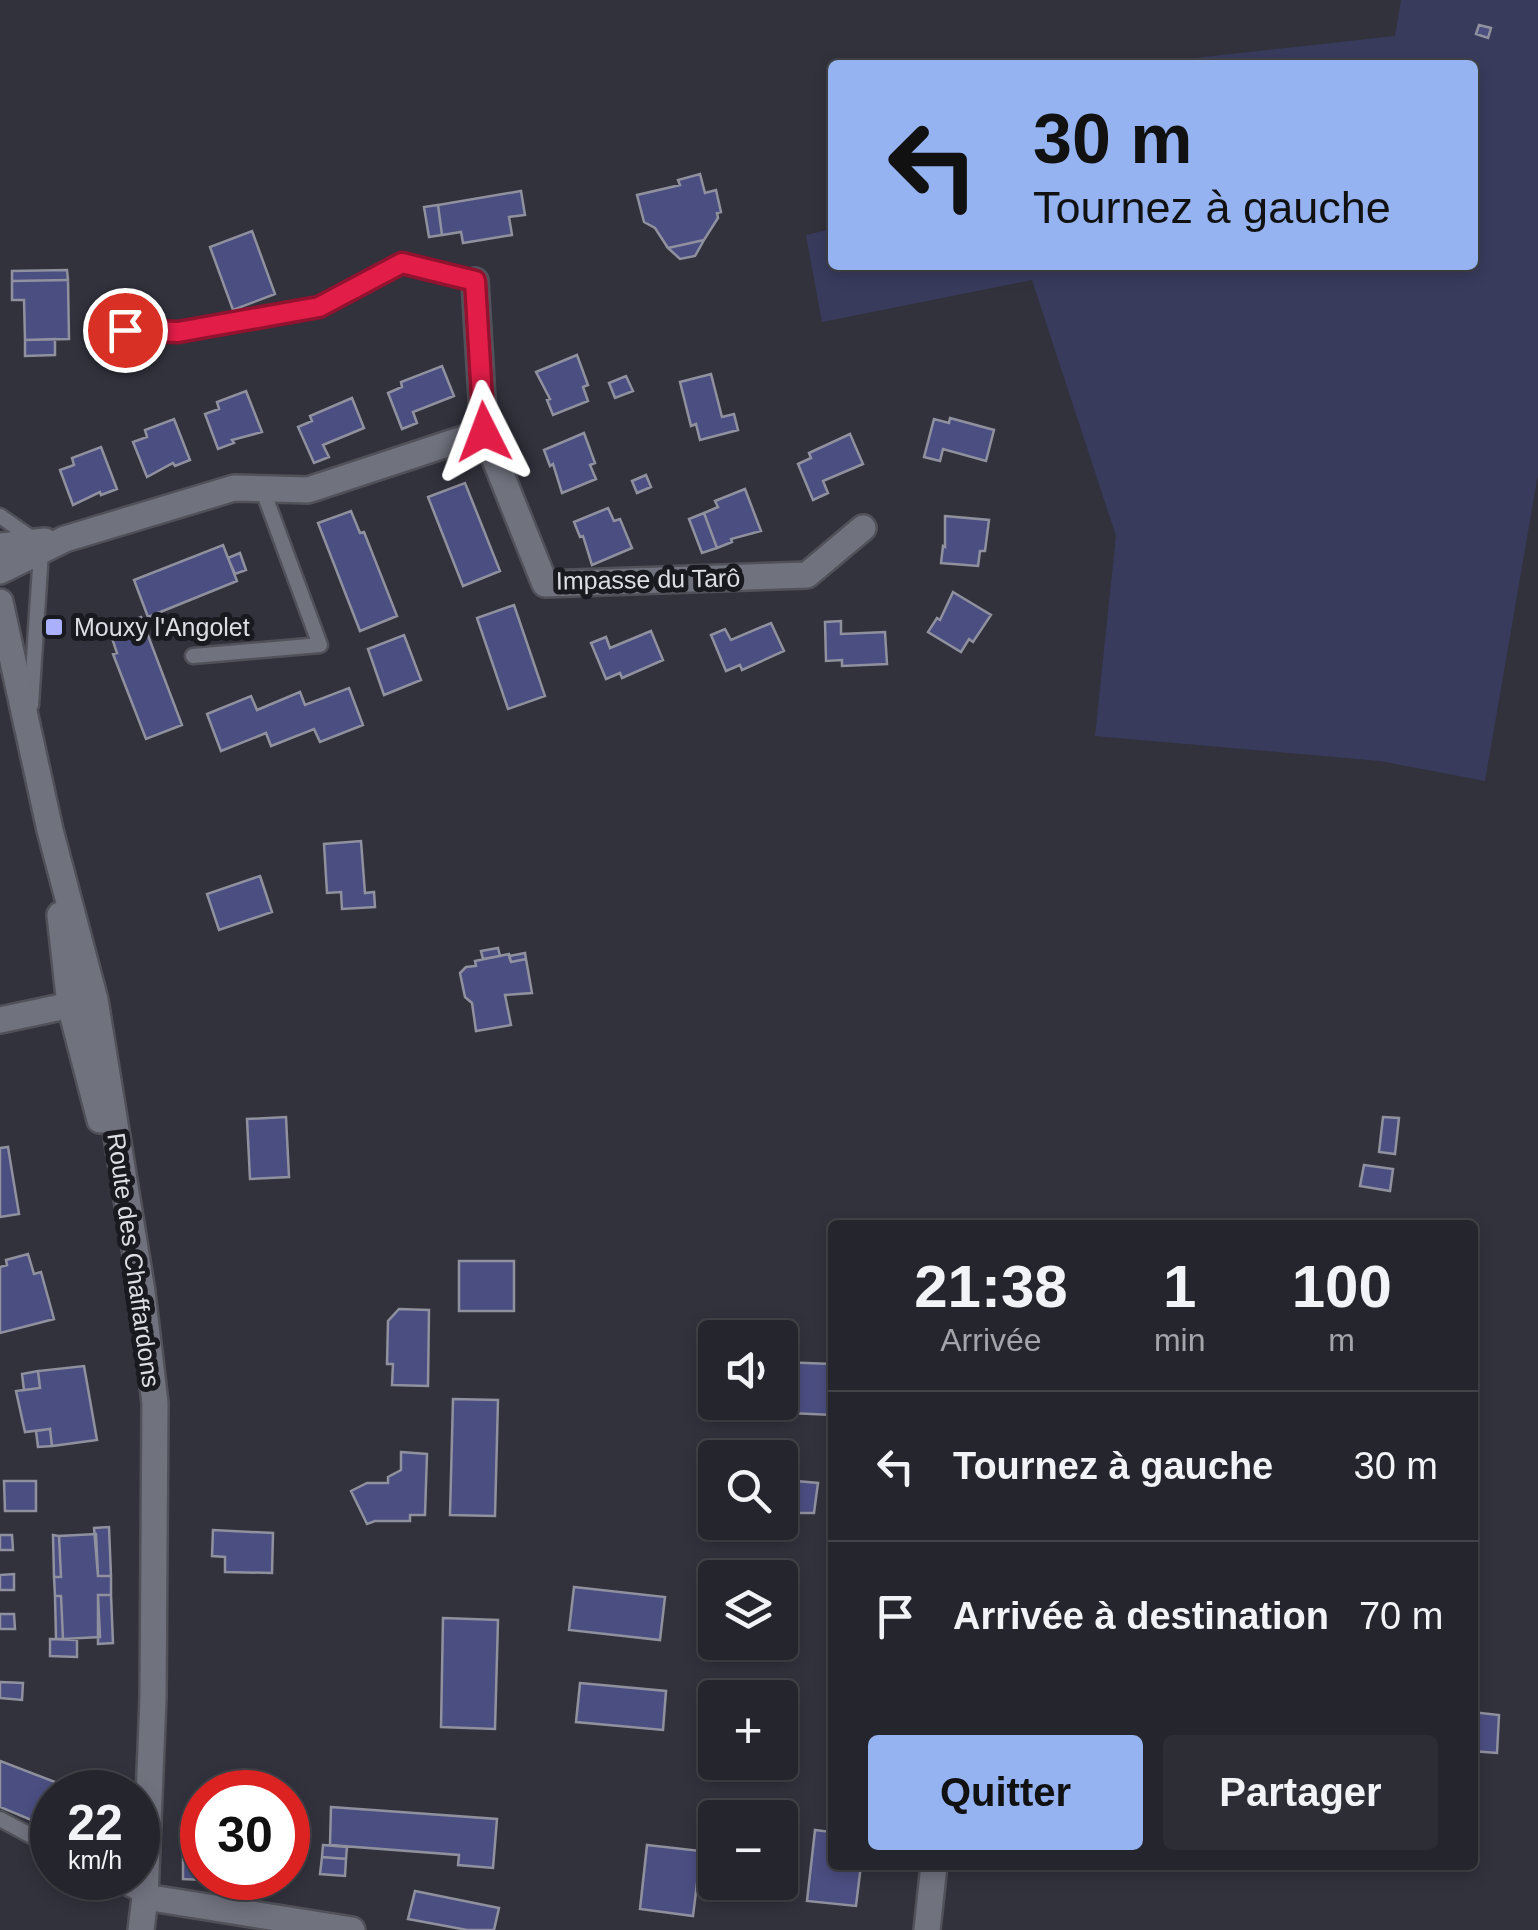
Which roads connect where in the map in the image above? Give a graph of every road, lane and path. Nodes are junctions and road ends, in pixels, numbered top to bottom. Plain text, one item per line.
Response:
1 (475, 281) joint
2 (125, 330) dead end
3 (484, 432) junction
4 (262, 488) junction
5 (0, 516) edge
6 (862, 528) dead end
7 (0, 546) edge
8 (39, 547) junction
9 (0, 571) edge
10 (0, 602) edge
11 (193, 656) dead end
12 (0, 684) edge
13 (29, 741) junction
14 (44, 801) junction
15 (82, 1003) junction
16 (0, 1020) edge
17 (150, 1770) edge
18 (0, 1818) edge
19 (30, 1835) edge
20 (933, 1870) edge
21 (160, 1899) edge
22 (145, 1900) edge
23 (141, 1930) edge
24 (352, 1930) edge
25 (927, 1930) edge

1 - 2 lane
1 - 3 street
3 - 4 street
3 - 6 street, Impasse du Tarô
4 - 8 street
4 - 11 lane
5 - 8 lane
7 - 8 street
8 - 9 street
8 - 13 lane
10 - 13 street
12 - 14 street
13 - 14 street
14 - 15 street, Route des Chaffardons
15 - 16 street
15 - 17 street, Route des Chaffardons
18 - 19 lane
20 - 25 street
21 - 24 street
22 - 23 street, Route des Chaffardons

